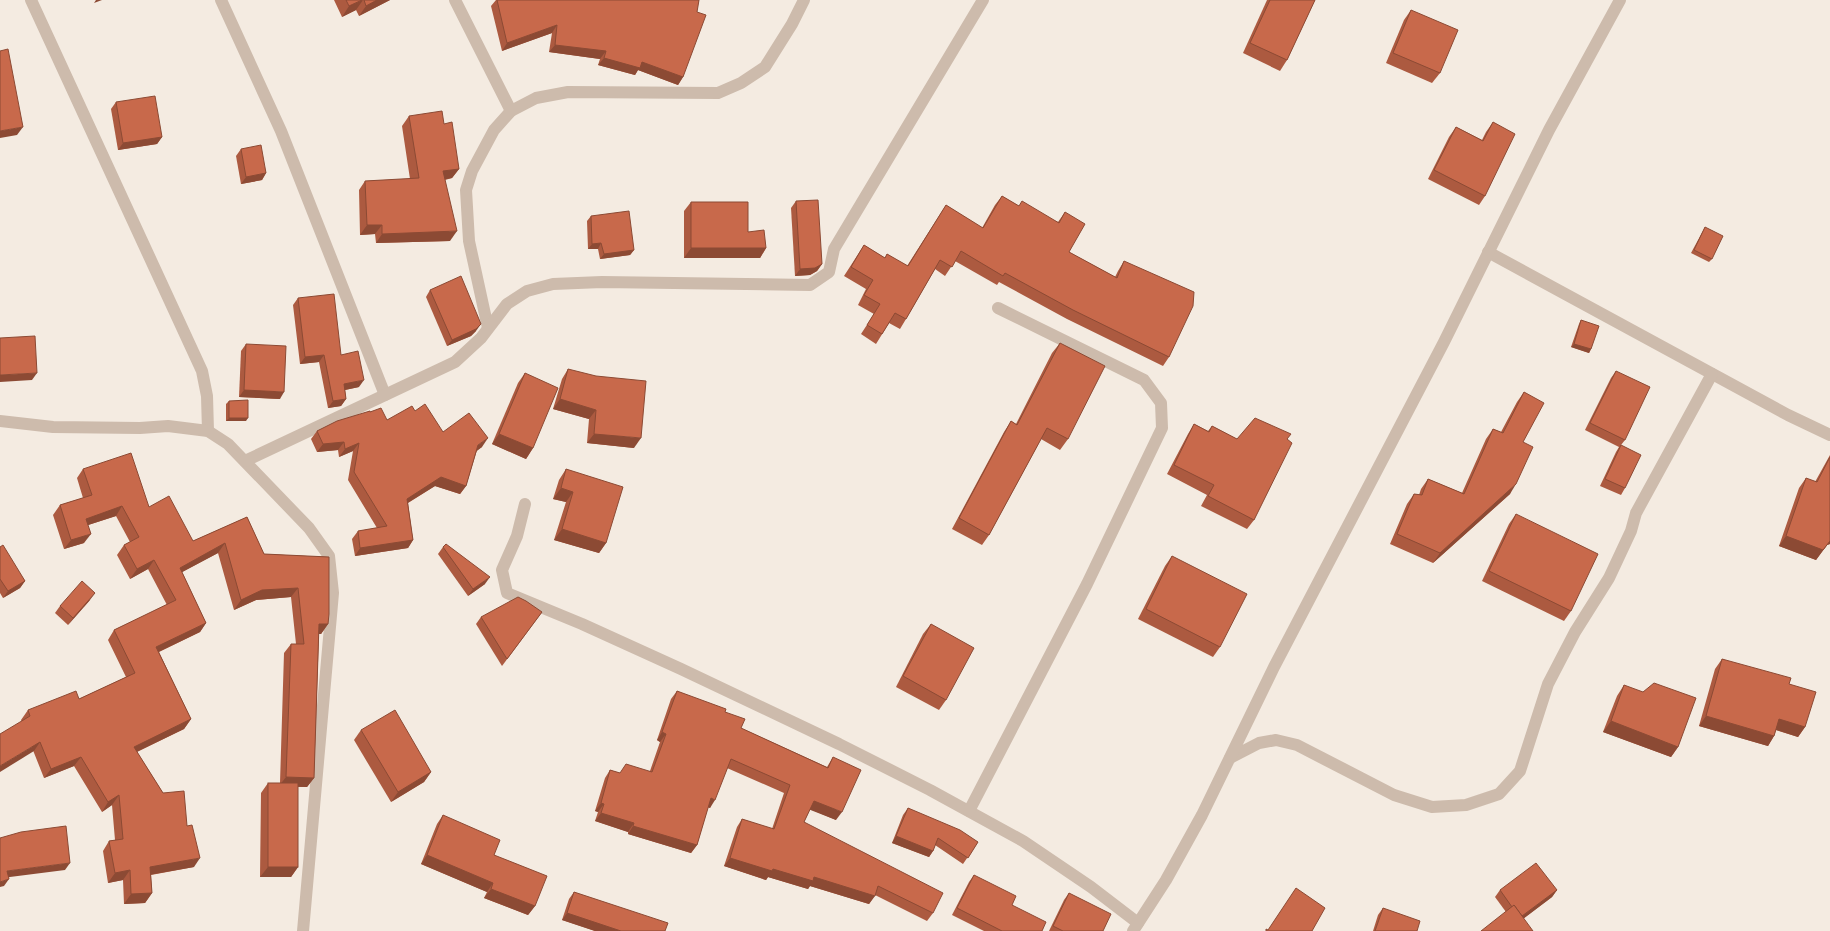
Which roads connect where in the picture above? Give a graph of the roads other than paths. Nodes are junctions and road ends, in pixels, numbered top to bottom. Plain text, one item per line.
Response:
1 (31, 0) edge
2 (221, 0) edge
3 (455, 0) edge
4 (804, 0) edge
5 (983, 0) edge
6 (1620, 0) edge
7 (511, 110) junction
8 (1488, 252) junction
9 (998, 308) dead end
10 (488, 328) junction
11 (1712, 374) junction
12 (385, 395) junction
13 (0, 421) edge
14 (208, 431) junction
15 (1830, 435) edge
16 (245, 461) junction
17 (526, 504) dead end
18 (1230, 758) junction
19 (969, 812) junction
20 (1136, 927) edge
21 (303, 931) edge

1 - 14 street
2 - 12 street
3 - 7 street
4 - 7 street
5 - 10 street
6 - 8 street
7 - 10 street
8 - 11 street
8 - 18 street
9 - 19 street
10 - 12 street
11 - 15 street
11 - 18 street
12 - 16 street
13 - 14 street
14 - 16 street
16 - 21 street
17 - 19 street
18 - 20 street
19 - 20 street

